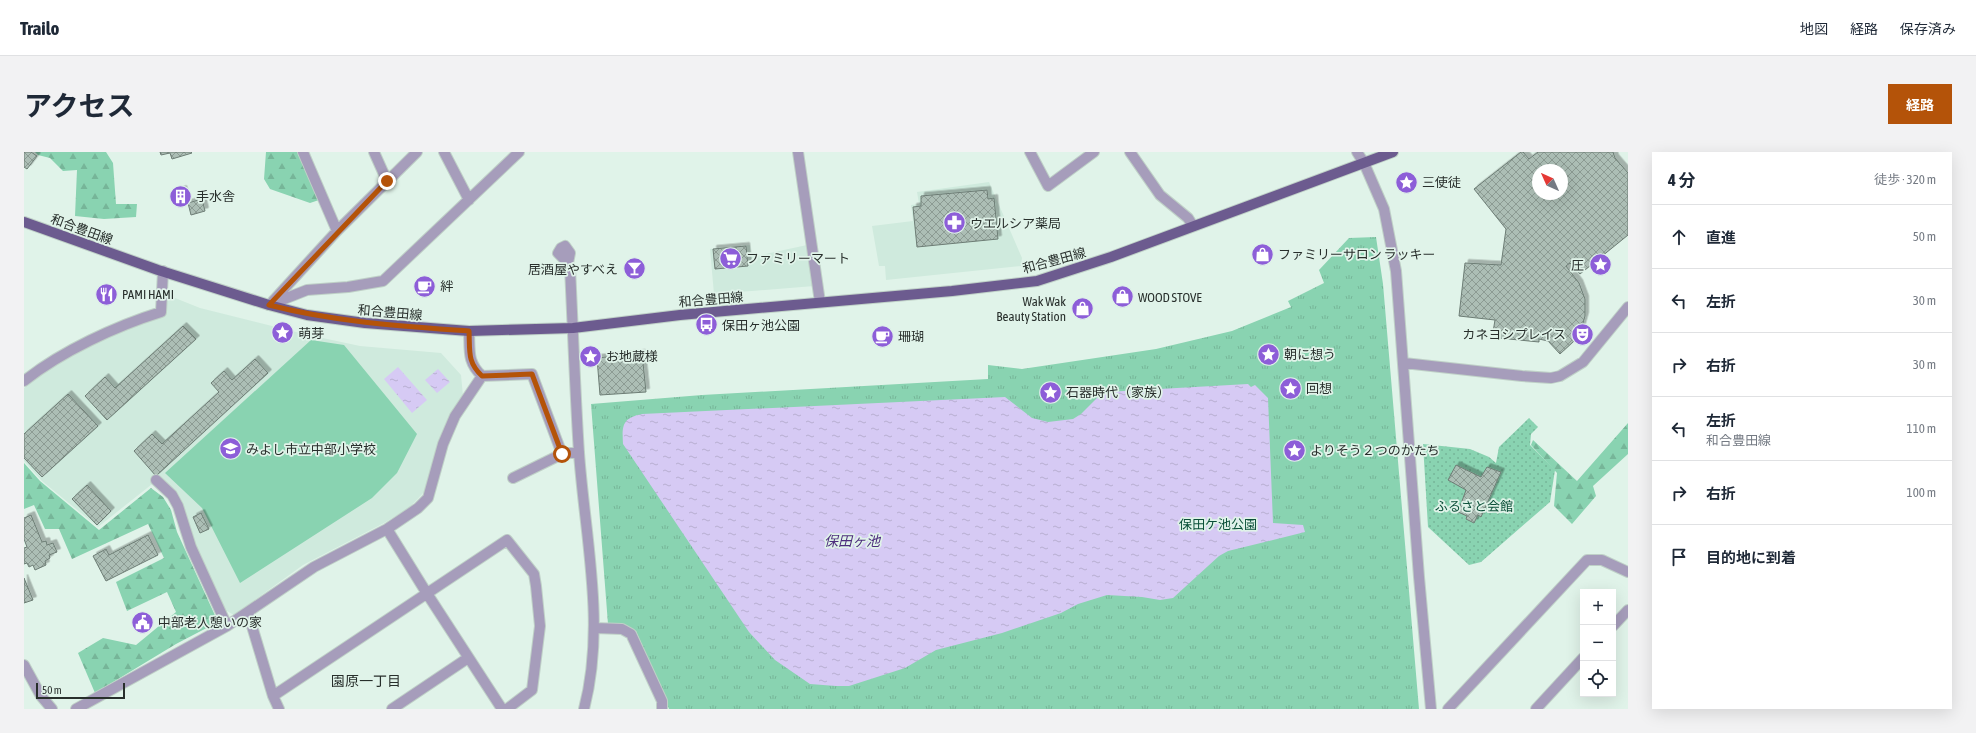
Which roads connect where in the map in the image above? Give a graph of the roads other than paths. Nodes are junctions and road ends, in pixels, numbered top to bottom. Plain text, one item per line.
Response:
1 (303, 152) edge
2 (374, 152) edge
3 (417, 152) edge
4 (444, 152) edge
5 (519, 152) edge
6 (798, 152) edge
7 (1030, 152) edge
8 (1094, 152) edge
9 (1357, 152) edge
10 (1393, 152) edge
11 (1133, 153) edge
12 (1364, 163) junction
13 (387, 181) junction
14 (469, 200) junction
15 (24, 222) edge
16 (1193, 226) junction
17 (337, 231) junction
18 (568, 263) dead end
19 (164, 271) junction
20 (820, 302) junction
21 (269, 305) junction
22 (1628, 307) edge
23 (572, 328) junction
24 (469, 331) junction
25 (1404, 362) junction
26 (482, 376) junction
27 (24, 381) edge
28 (579, 452) junction
29 (562, 454) junction
30 (513, 478) dead end
31 (156, 480) dead end
32 (386, 528) junction
33 (1628, 572) edge
34 (426, 592) junction
35 (1628, 610) edge
36 (248, 613) junction
37 (1614, 625) edge
38 (227, 626) junction
39 (595, 628) junction
40 (468, 658) junction
41 (1580, 661) edge
42 (24, 665) edge
43 (273, 696) junction
44 (52, 709) edge
45 (76, 709) edge
46 (279, 709) edge
47 (392, 709) edge
48 (502, 709) edge
49 (506, 709) edge
50 (584, 709) edge
51 (662, 709) edge
52 (1431, 709) edge
53 (1448, 709) edge
54 (1536, 709) edge

1 - 17 street
2 - 13 street
3 - 13 street
4 - 14 street
5 - 14 street
6 - 20 street
7 - 8 street
9 - 12 street
10 - 12 main road, 和合豊田線
11 - 16 street
12 - 16 main road, 和合豊田線
12 - 25 street
13 - 17 street
14 - 21 street
15 - 19 main road, 和合豊田線
16 - 20 main road, 和合豊田線
17 - 21 street
18 - 23 street
19 - 21 main road, 和合豊田線
19 - 27 street
20 - 23 main road, 和合豊田線
21 - 24 main road, 和合豊田線
22 - 25 street
23 - 24 main road, 和合豊田線
23 - 28 street
24 - 26 street
25 - 52 street
26 - 29 street
26 - 32 street
28 - 29 street
28 - 39 street
29 - 30 street
31 - 38 street
32 - 34 street
32 - 36 street
33 - 53 street
34 - 40 street
34 - 43 street
34 - 49 street
35 - 37 street
36 - 38 street
36 - 43 street
38 - 45 street
39 - 50 street
39 - 51 street
40 - 47 street
40 - 48 street
41 - 54 street
42 - 44 street
43 - 46 street

